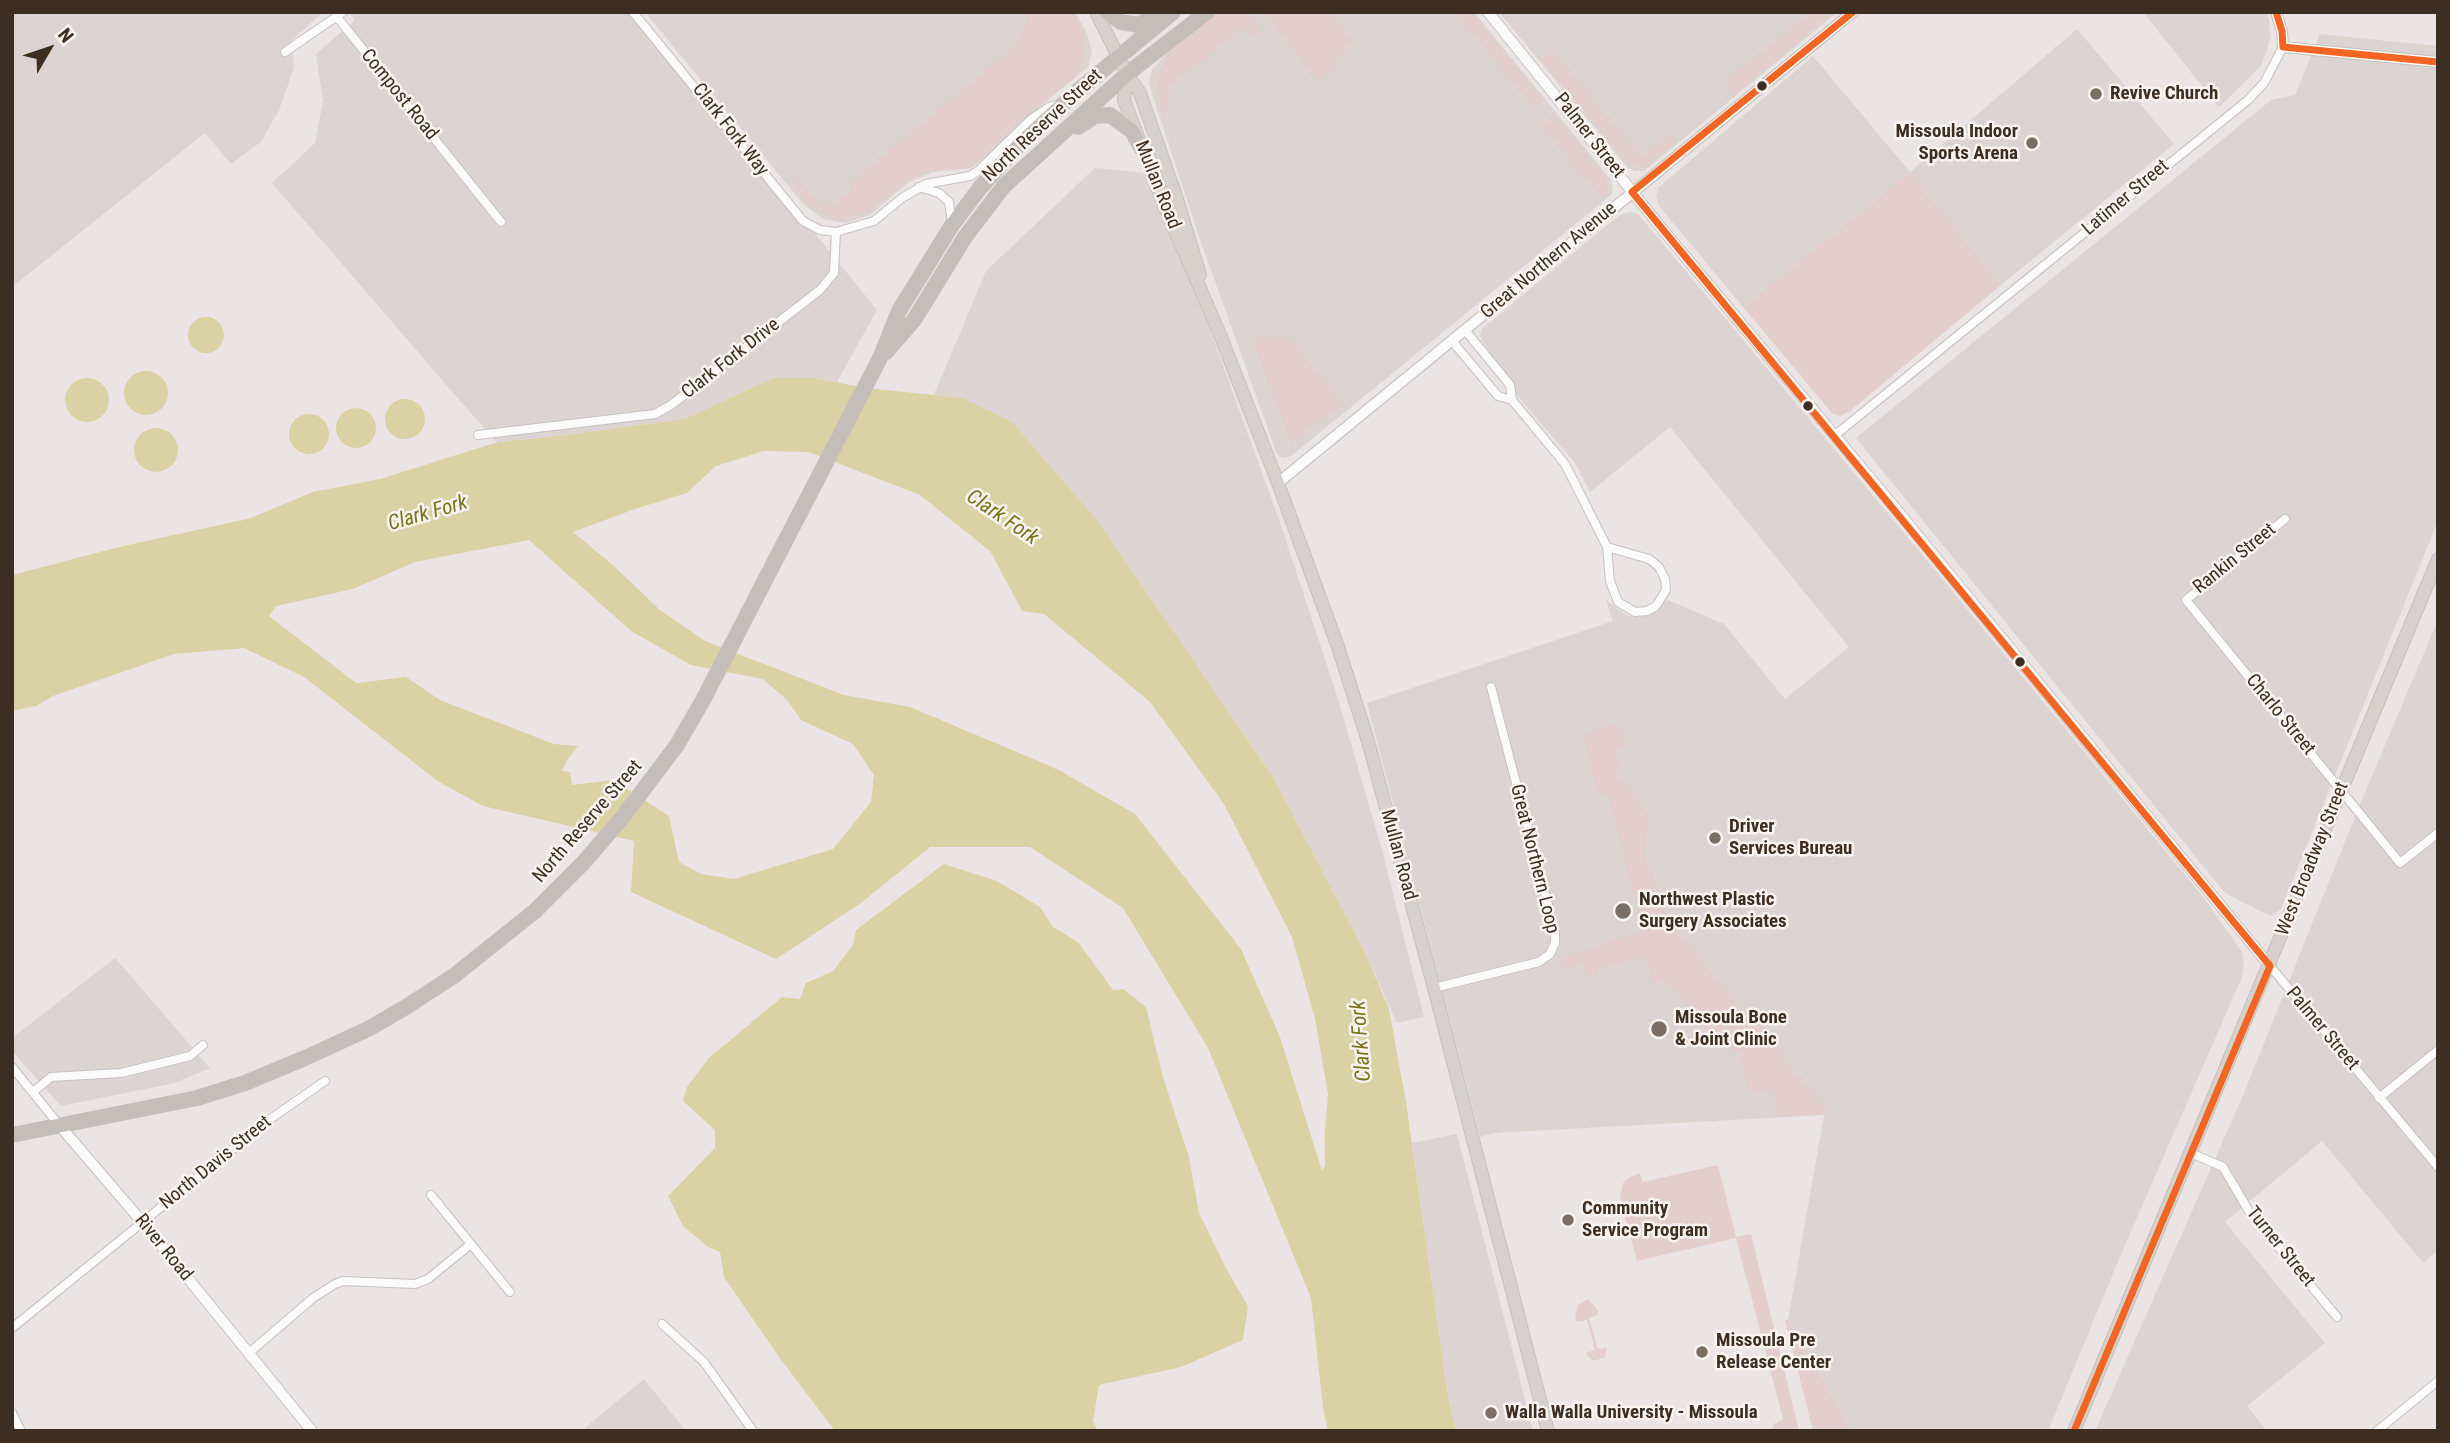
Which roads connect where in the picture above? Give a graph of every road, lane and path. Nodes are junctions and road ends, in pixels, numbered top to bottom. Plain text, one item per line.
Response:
1 (633, 12) edge
2 (1096, 12) edge
3 (1107, 12) edge
4 (1158, 12) edge
5 (1173, 12) edge
6 (1207, 12) edge
7 (1488, 12) edge
8 (1853, 12) edge
9 (2276, 12) edge
10 (340, 15) edge
11 (2283, 47) junction
12 (285, 52) dead end
13 (1119, 56) junction
14 (2438, 62) edge
15 (1127, 74) junction
16 (1062, 104) junction
17 (1142, 149) junction
18 (1004, 186) junction
19 (919, 187) junction
20 (1632, 192) junction
21 (501, 222) dead end
22 (952, 225) junction
23 (836, 232) junction
24 (1203, 293) junction
25 (1465, 330) junction
26 (1452, 341) junction
27 (880, 358) junction
28 (1512, 400) junction
29 (478, 435) dead end
30 (1834, 436) junction
31 (1278, 483) junction
32 (2285, 519) dead end
33 (1607, 547) junction
34 (2438, 559) edge
35 (2186, 600) joint
36 (1490, 687) dead end
37 (2341, 789) junction
38 (2438, 833) edge
39 (2270, 966) junction
40 (1434, 988) junction
41 (203, 1045) dead end
42 (2438, 1050) edge
43 (12, 1067) edge
44 (325, 1081) dead end
45 (33, 1092) junction
46 (2379, 1098) junction
47 (60, 1126) junction
48 (12, 1135) edge
49 (2191, 1153) junction
50 (2438, 1167) edge
51 (431, 1195) dead end
52 (143, 1223) junction
53 (471, 1244) junction
54 (510, 1292) dead end
55 (2337, 1317) dead end
56 (662, 1324) dead end
57 (12, 1328) edge
58 (249, 1353) junction
59 (2438, 1381) edge
60 (12, 1413) edge
61 (21, 1431) edge
62 (312, 1431) edge
63 (753, 1431) edge
64 (1548, 1431) edge
65 (2074, 1431) edge
66 (2377, 1431) edge

1 - 23 street, Clark Fork Way
2 - 13 main road, Mullan Road
3 - 4 highway
5 - 13 highway, North Reserve Street
6 - 15 highway, North Reserve Street
7 - 20 street, Palmer Street
8 - 20 street, Great Northern Avenue
9 - 11 street
10 - 12 street, Compost Road
10 - 21 street, Compost Road
11 - 14 street
11 - 30 street, Latimer Street
13 - 15 main road, Mullan Road
13 - 16 highway, North Reserve Street
15 - 17 main road, Mullan Road
15 - 18 highway, North Reserve Street
15 - 24 main road, Mullan Road
16 - 19 street
16 - 22 highway, North Reserve Street
17 - 18 highway
17 - 24 main road, Mullan Road
18 - 27 highway, North Reserve Street
19 - 22 street
19 - 23 street
20 - 25 street, Great Northern Avenue
20 - 30 street, Palmer Street
22 - 27 highway, North Reserve Street
23 - 29 street, Clark Fork Drive
24 - 31 main road, Mullan Road
25 - 26 street, Great Northern Avenue
25 - 28 street
26 - 28 street
26 - 31 street, Great Northern Avenue
27 - 47 highway, North Reserve Street
28 - 33 street
30 - 39 street, Palmer Street
31 - 40 main road, Mullan Road
32 - 35 street, Rankin Street
33 - 33 street
34 - 37 main road, West Broadway Street
35 - 37 street, Charlo Street
36 - 40 street, Great Northern Loop
37 - 38 street, Charlo Street
37 - 39 main road, West Broadway Street
39 - 46 street, Palmer Street
39 - 49 main road, West Broadway Street
40 - 64 main road, Mullan Road
41 - 45 street
42 - 46 street
43 - 45 street, River Road
44 - 52 street, North Davis Street
45 - 47 street, River Road
46 - 50 street, Palmer Street
47 - 48 highway, North Reserve Street
47 - 52 street, River Road
49 - 55 street, Turner Street
49 - 65 main road, West Broadway Street
51 - 53 street
52 - 57 street, North Davis Street
52 - 58 street, River Road
53 - 54 street
53 - 58 street
56 - 63 street
58 - 62 street, River Road
59 - 66 street
60 - 61 street

